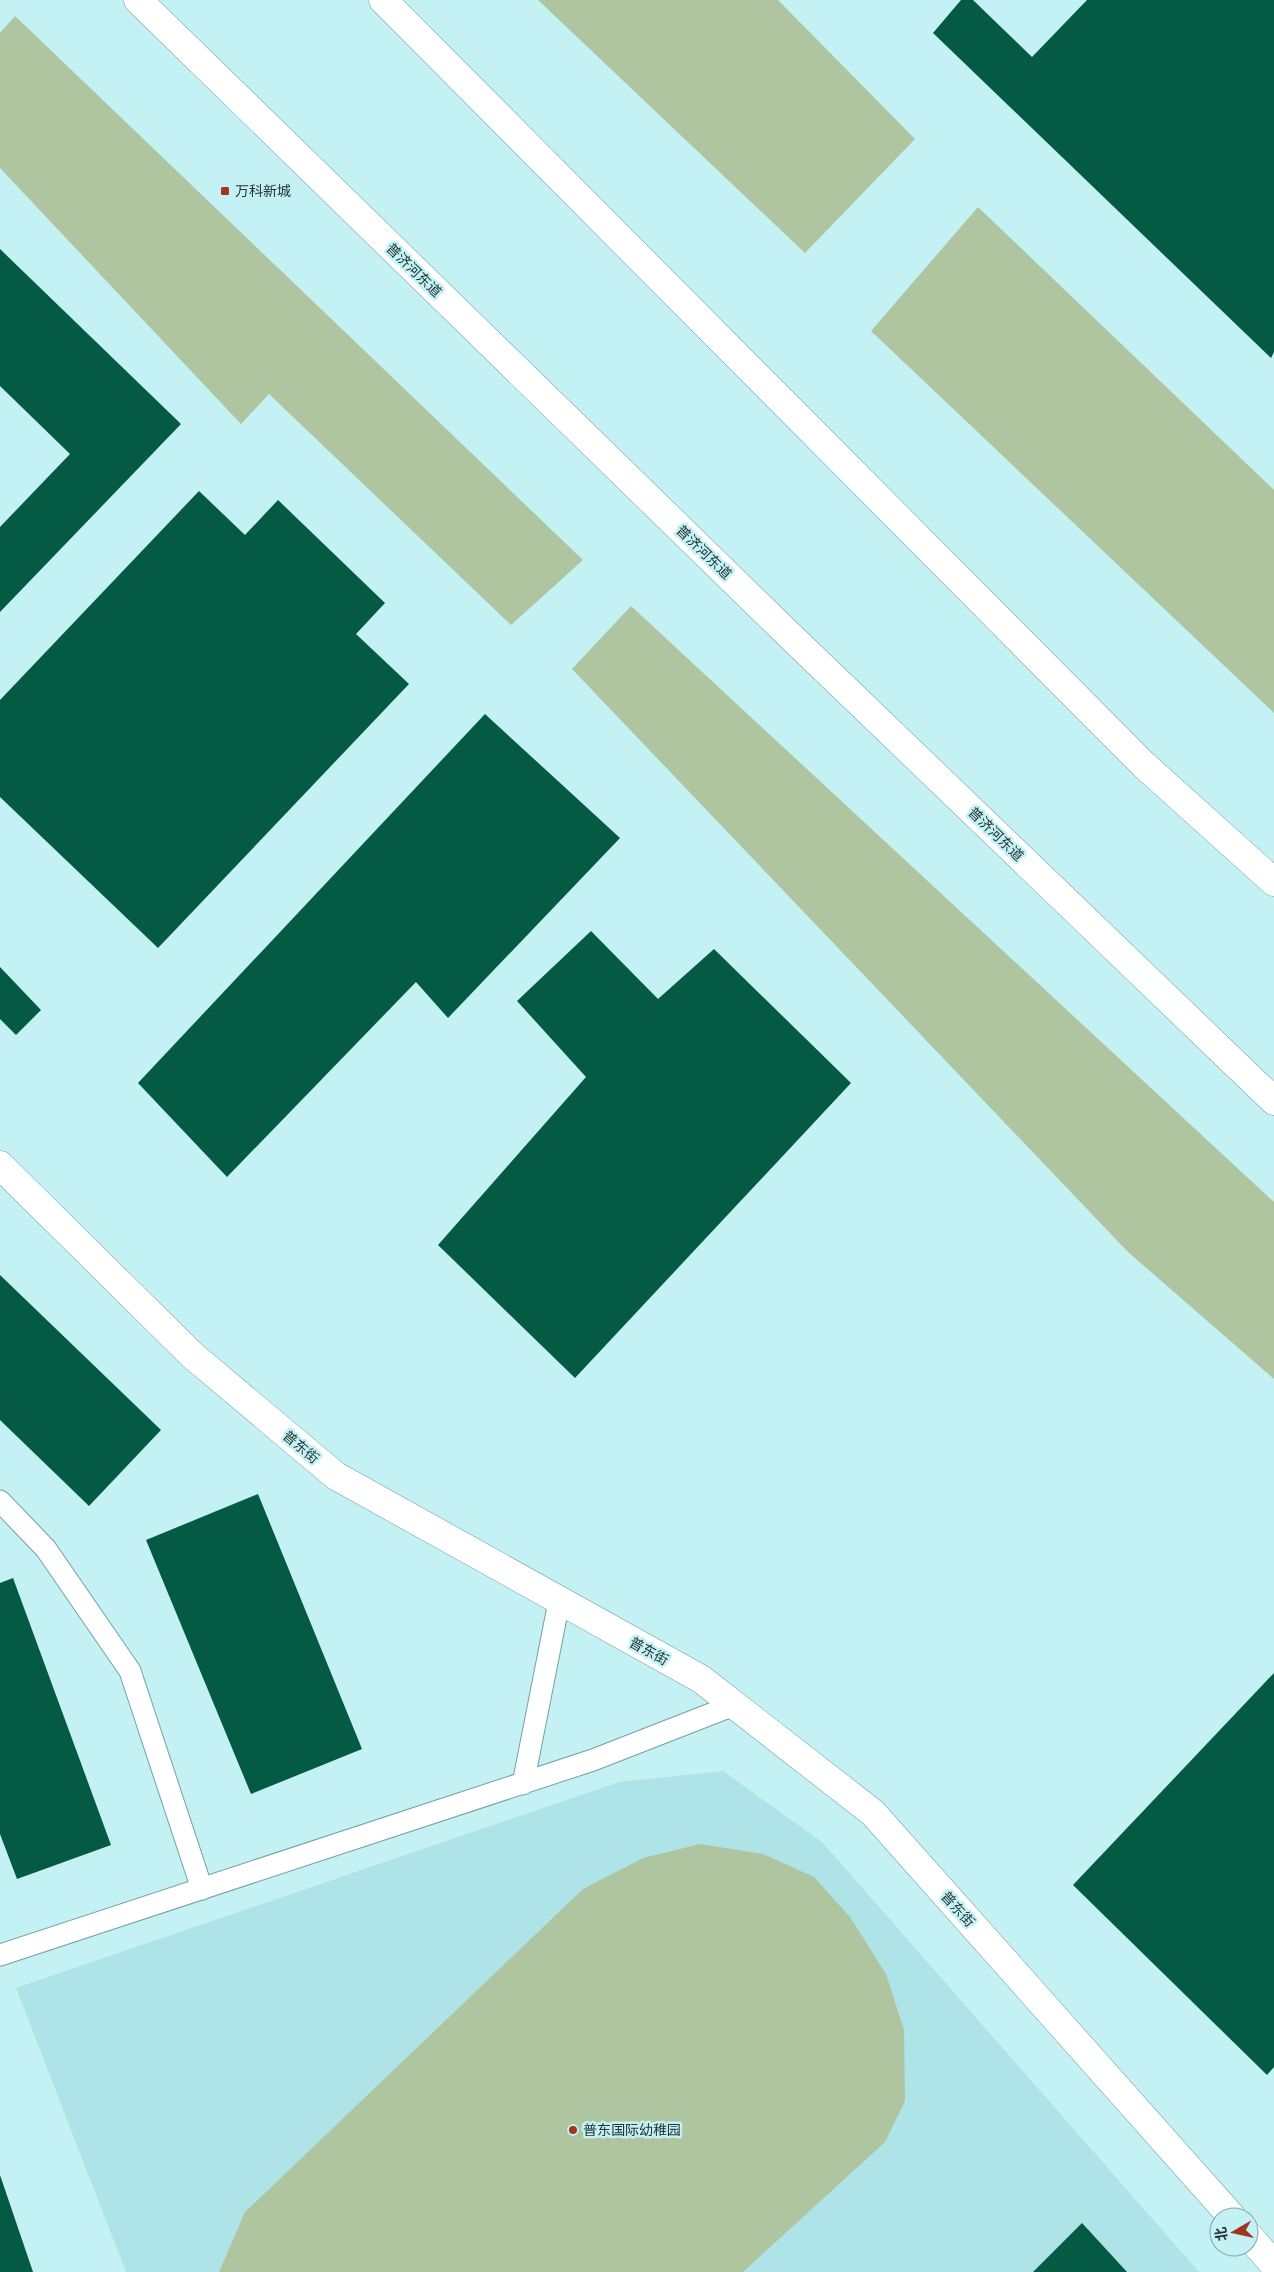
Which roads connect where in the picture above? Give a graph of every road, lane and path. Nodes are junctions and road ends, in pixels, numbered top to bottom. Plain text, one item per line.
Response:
1 (138, 0) edge
2 (383, 0) edge
3 (1274, 882) edge
4 (1274, 1101) edge
5 (0, 1165) edge
6 (0, 1501) edge
7 (559, 1602) junction
8 (734, 1705) junction
9 (523, 1784) junction
10 (202, 1889) junction
11 (0, 1955) edge
12 (1223, 2207) edge
13 (1259, 2248) edge
14 (1274, 2265) edge

1 - 4 main road, 普济河东道
2 - 3 main road
5 - 7 main road, 普东街
6 - 10 lane
7 - 8 main road, 普东街
7 - 9 lane
8 - 9 lane
8 - 12 main road, 普东街
9 - 10 lane
10 - 11 lane
13 - 14 main road

